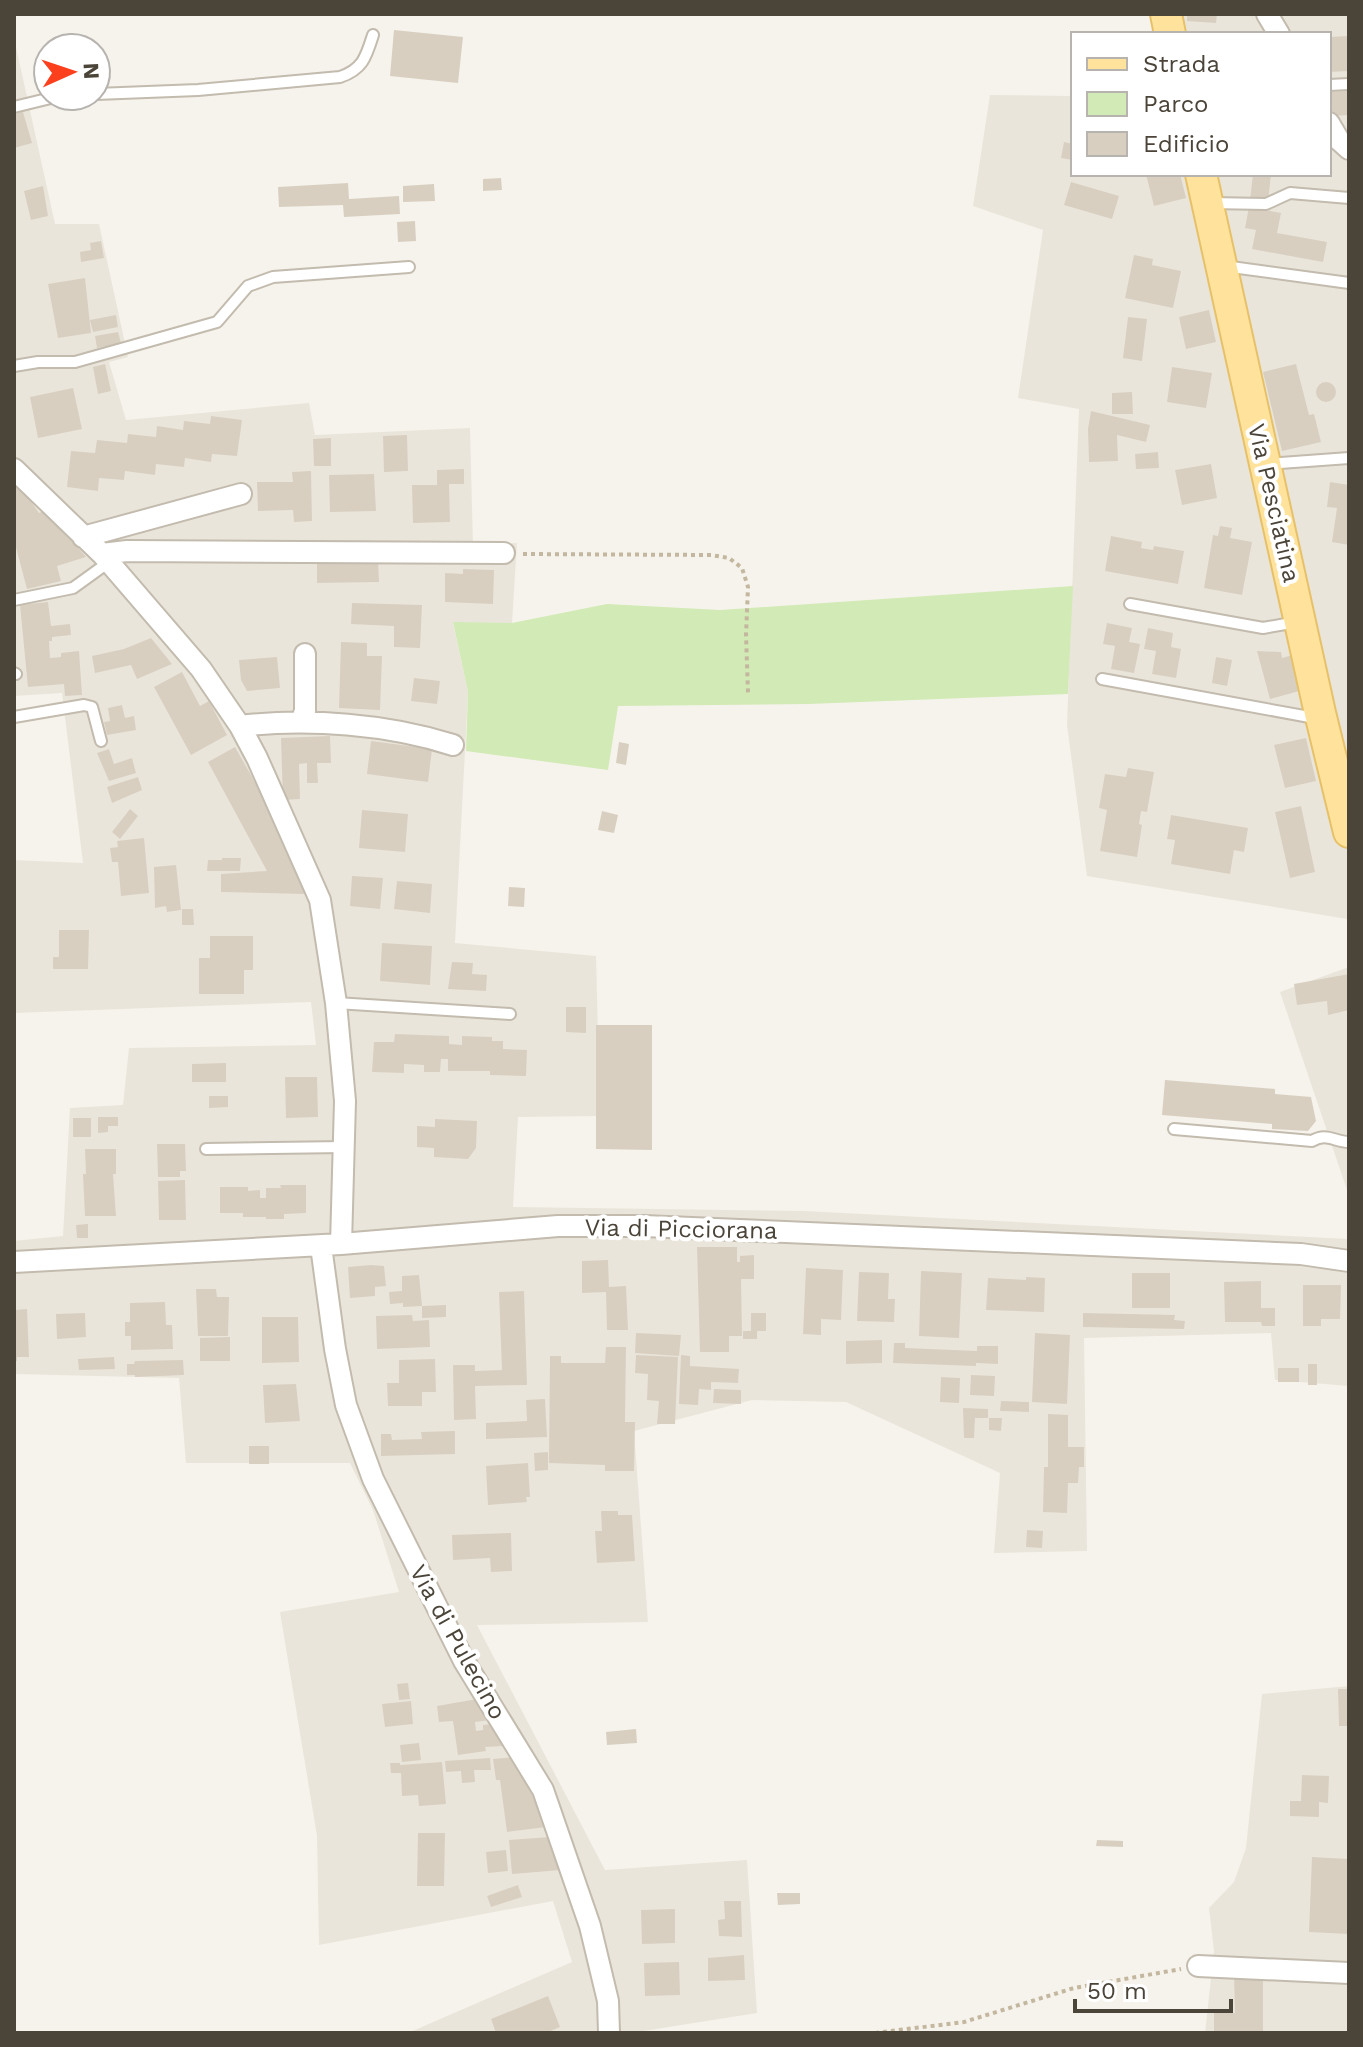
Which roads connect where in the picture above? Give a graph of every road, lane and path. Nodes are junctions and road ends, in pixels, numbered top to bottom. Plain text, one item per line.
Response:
1 (1267, 14) edge
2 (1278, 32) edge
3 (373, 35) dead end
4 (112, 93) edge
5 (1331, 126) edge
6 (1349, 149) edge
7 (1204, 188) edge
8 (1349, 198) edge
9 (1222, 266) junction
10 (409, 267) dead end
11 (1349, 283) edge
12 (14, 366) edge
13 (1349, 458) edge
14 (1265, 464) junction
15 (14, 469) edge
16 (241, 494) dead end
17 (83, 537) junction
18 (504, 553) joint
19 (105, 558) junction
20 (14, 600) edge
21 (1130, 604) dead end
22 (1301, 622) junction
23 (305, 654) dead end
24 (1102, 679) dead end
25 (748, 693) dead end
26 (14, 717) edge
27 (1321, 719) junction
28 (301, 722) junction
29 (240, 726) junction
30 (101, 741) dead end
31 (453, 745) dead end
32 (1349, 832) edge
33 (336, 1003) junction
34 (510, 1014) dead end
35 (1174, 1129) dead end
36 (1349, 1142) edge
37 (345, 1147) junction
38 (206, 1149) dead end
39 (331, 1245) junction
40 (1349, 1261) edge
41 (14, 1262) edge
42 (1198, 1966) joint
43 (1349, 1973) edge
44 (609, 2033) edge
45 (875, 2033) edge

1 - 2 street
3 - 4 lane
5 - 6 street
7 - 8 lane
7 - 9 main road, Via Pesciatina
9 - 11 lane
9 - 14 main road, Via Pesciatina
10 - 12 lane
13 - 14 lane
14 - 22 main road, Via Pesciatina
15 - 17 street, Via di Pulecino
16 - 17 street
17 - 19 street, Via di Pulecino
18 - 19 street
18 - 25 path
19 - 20 lane
19 - 29 street, Via di Pulecino
21 - 22 lane
22 - 27 main road, Via Pesciatina
23 - 28 street
24 - 27 lane
26 - 30 lane
27 - 32 main road, Via Pesciatina
28 - 29 street
28 - 31 street
29 - 33 street, Via di Pulecino
33 - 34 lane
33 - 37 street, Via di Pulecino
35 - 36 lane
37 - 38 lane
37 - 39 street, Via di Pulecino
39 - 40 street, Via di Picciorana
39 - 41 street, Via di Picciorana
39 - 44 street, Via di Pulecino
42 - 43 street
42 - 45 path

